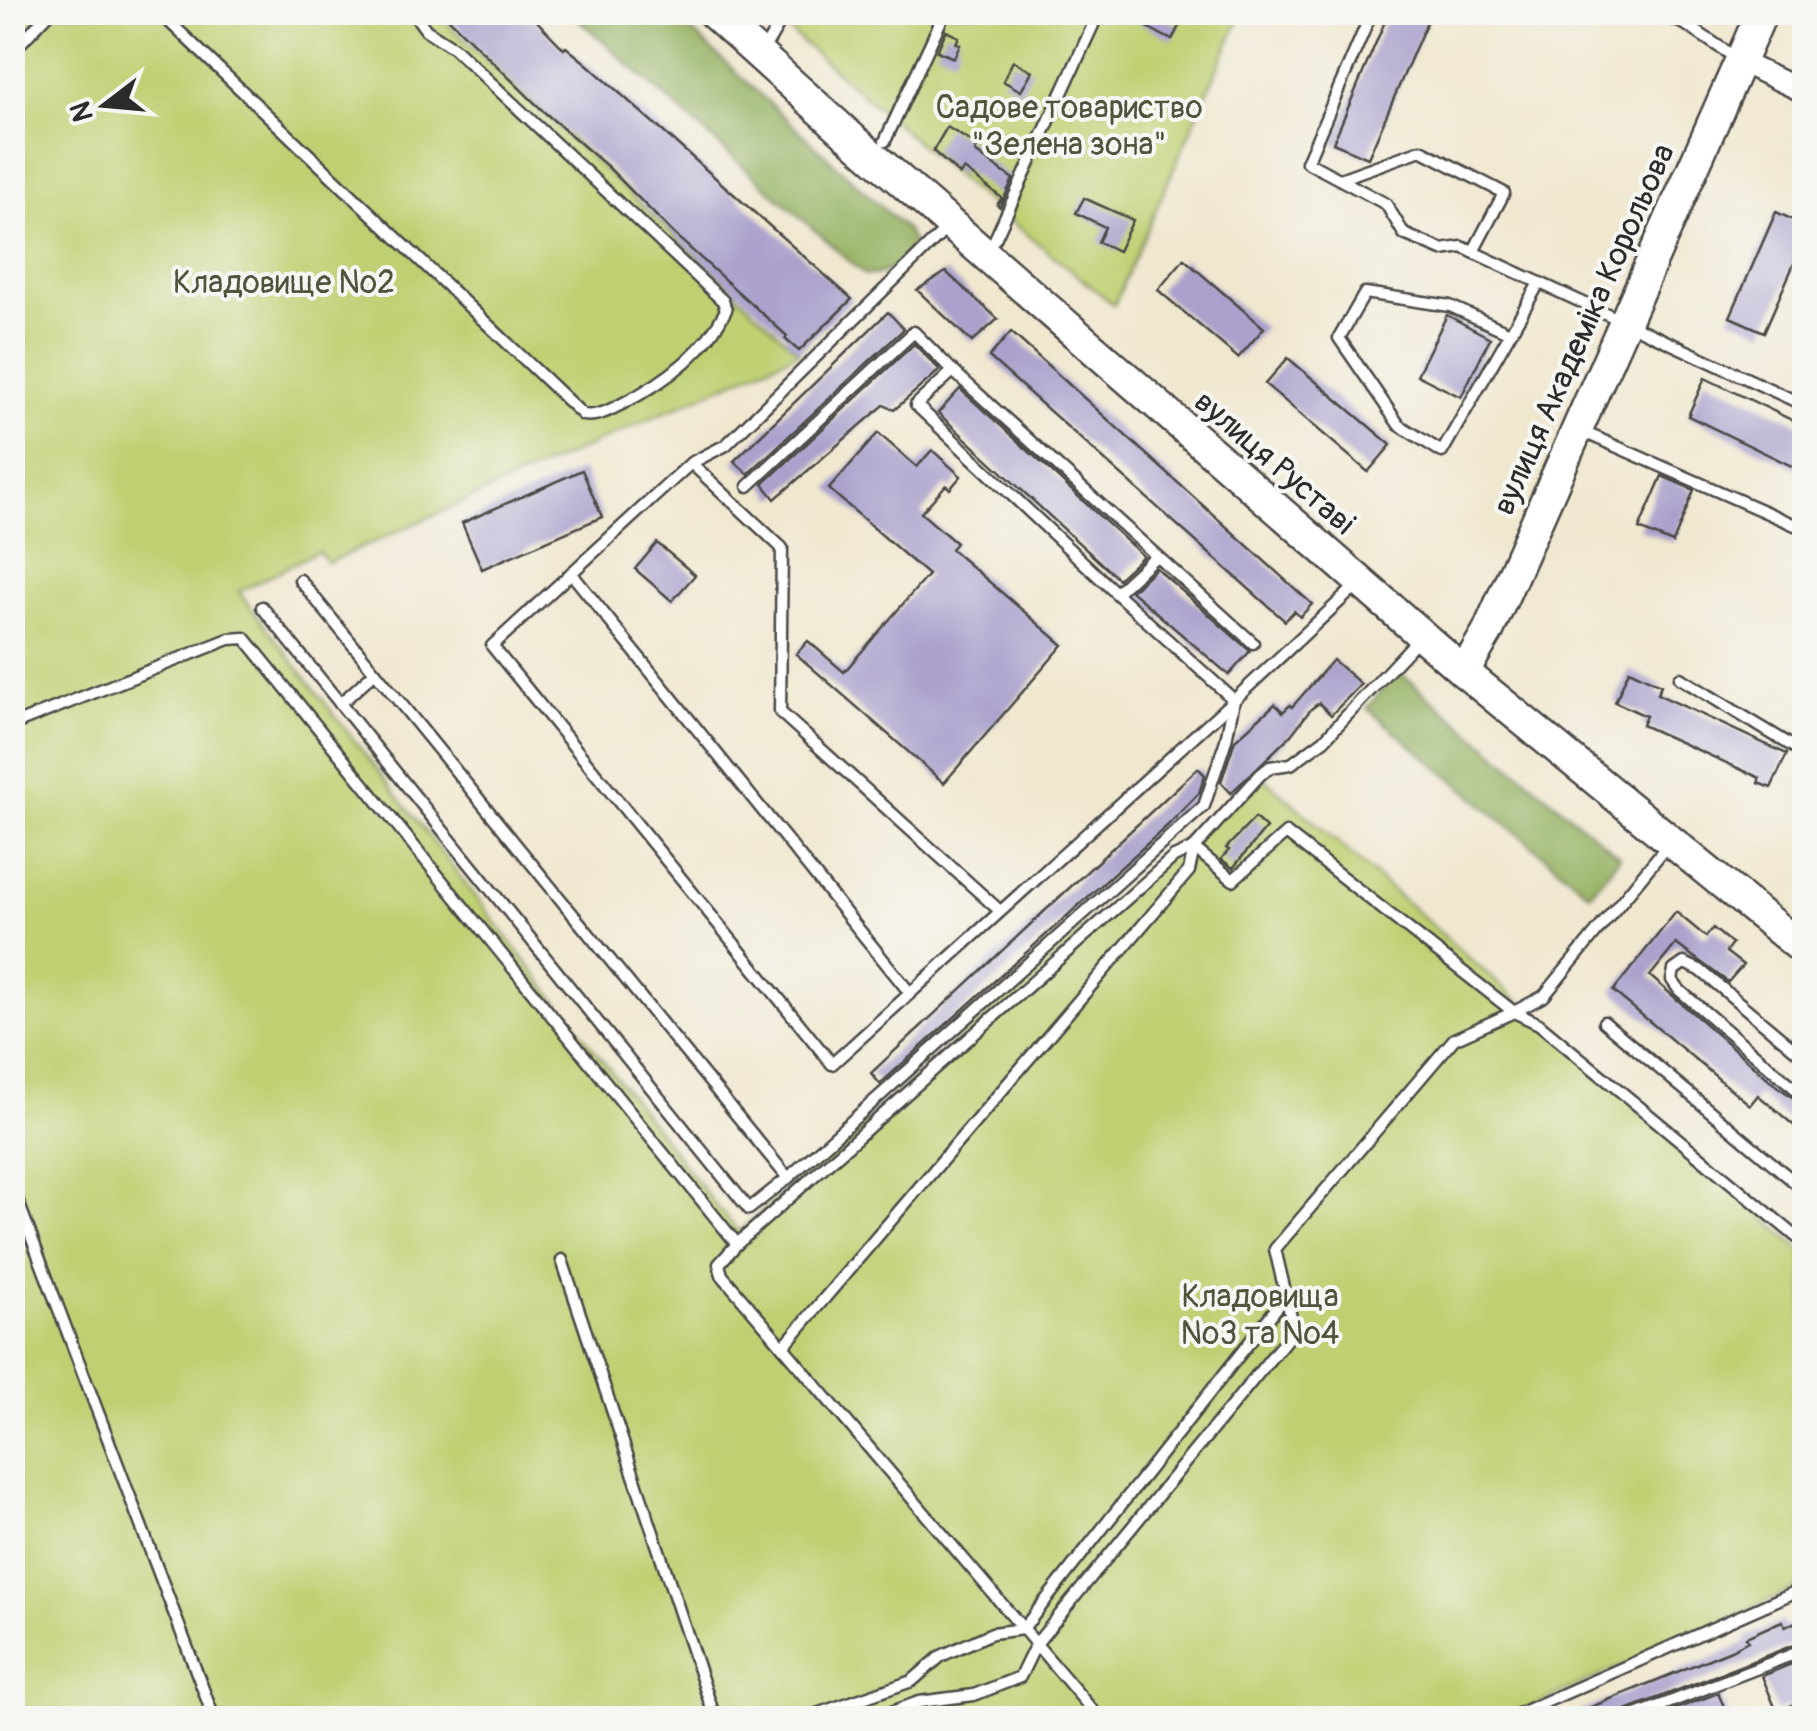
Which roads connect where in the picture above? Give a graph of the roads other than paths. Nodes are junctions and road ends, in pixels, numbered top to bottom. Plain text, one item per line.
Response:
1 (50, 12) edge
2 (159, 12) edge
3 (413, 12) edge
4 (712, 12) edge
5 (786, 12) edge
6 (945, 12) edge
7 (1099, 12) edge
8 (1372, 12) edge
9 (1655, 12) edge
10 (1762, 12) edge
11 (769, 41) dead end
12 (12, 52) edge
13 (1740, 61) junction
14 (1804, 92) edge
15 (884, 142) dead end
16 (1340, 179) junction
17 (950, 225) junction
18 (996, 238) dead end
19 (1473, 252) junction
20 (1539, 283) junction
21 (1625, 324) junction
22 (1510, 333) junction
23 (953, 371) junction
24 (1804, 405) edge
25 (1576, 429) junction
26 (691, 464) junction
27 (748, 486) dead end
28 (1804, 529) edge
29 (1156, 557) junction
30 (571, 573) junction
31 (300, 580) dead end
32 (1360, 582) junction
33 (1116, 594) junction
34 (262, 607) dead end
35 (1422, 635) junction
36 (1253, 643) dead end
37 (374, 672) junction
38 (1464, 672) junction
39 (1680, 678) dead end
40 (1234, 700) junction
41 (340, 704) junction
42 (12, 725) edge
43 (1804, 753) edge
44 (1670, 842) junction
45 (1194, 848) junction
46 (1000, 911) junction
47 (1804, 950) edge
48 (910, 993) junction
49 (1514, 1012) junction
50 (1604, 1022) dead end
51 (1804, 1057) edge
52 (1804, 1096) edge
53 (788, 1178) junction
54 (12, 1186) edge
55 (1804, 1190) edge
56 (1804, 1242) edge
57 (737, 1244) junction
58 (562, 1260) dead end
59 (1286, 1296) junction
60 (782, 1347) junction
61 (1804, 1588) edge
62 (1023, 1628) junction
63 (1036, 1644) junction
64 (1804, 1650) edge
65 (214, 1718) edge
66 (715, 1718) edge
67 (805, 1718) edge
68 (875, 1718) edge
69 (1099, 1718) edge
70 (1509, 1718) edge
71 (1629, 1718) edge

1 - 12 lane
2 - 3 lane
4 - 17 main road, вулиця Руставі
5 - 11 lane
6 - 15 lane
7 - 18 lane
8 - 16 lane
9 - 13 lane
10 - 13 main road, вулиця Академіка Корольова
13 - 14 street
13 - 21 main road, вулиця Академіка Корольова
16 - 19 lane
16 - 19 lane
17 - 26 lane
17 - 32 main road, вулиця Руставі
19 - 20 lane
20 - 21 lane
20 - 22 lane
21 - 24 lane
21 - 25 main road, вулиця Академіка Корольова
22 - 22 lane
23 - 27 lane
23 - 29 lane
23 - 33 lane
25 - 28 lane
25 - 38 main road, вулиця Академіка Корольова
26 - 30 lane
26 - 46 lane
29 - 33 lane
29 - 36 lane
30 - 48 lane
30 - 48 lane
31 - 37 lane
32 - 35 main road, вулиця Руставі
32 - 40 lane
33 - 40 lane
34 - 41 lane
35 - 38 main road, вулиця Руставі
35 - 45 lane
37 - 41 lane
37 - 53 lane
38 - 44 main road, вулиця Руставі
39 - 43 lane
40 - 46 lane
40 - 53 lane
41 - 53 lane
42 - 57 lane
44 - 47 main road, вулиця Руставі
44 - 49 lane
45 - 49 lane
45 - 57 lane
45 - 60 lane
46 - 48 lane
49 - 56 lane
49 - 59 lane
50 - 55 lane
51 - 52 lane
54 - 65 lane
57 - 60 lane
58 - 66 lane
59 - 62 lane
59 - 63 lane
60 - 62 lane
61 - 70 lane
62 - 63 lane
62 - 67 lane
63 - 68 lane
63 - 69 lane
64 - 71 lane

